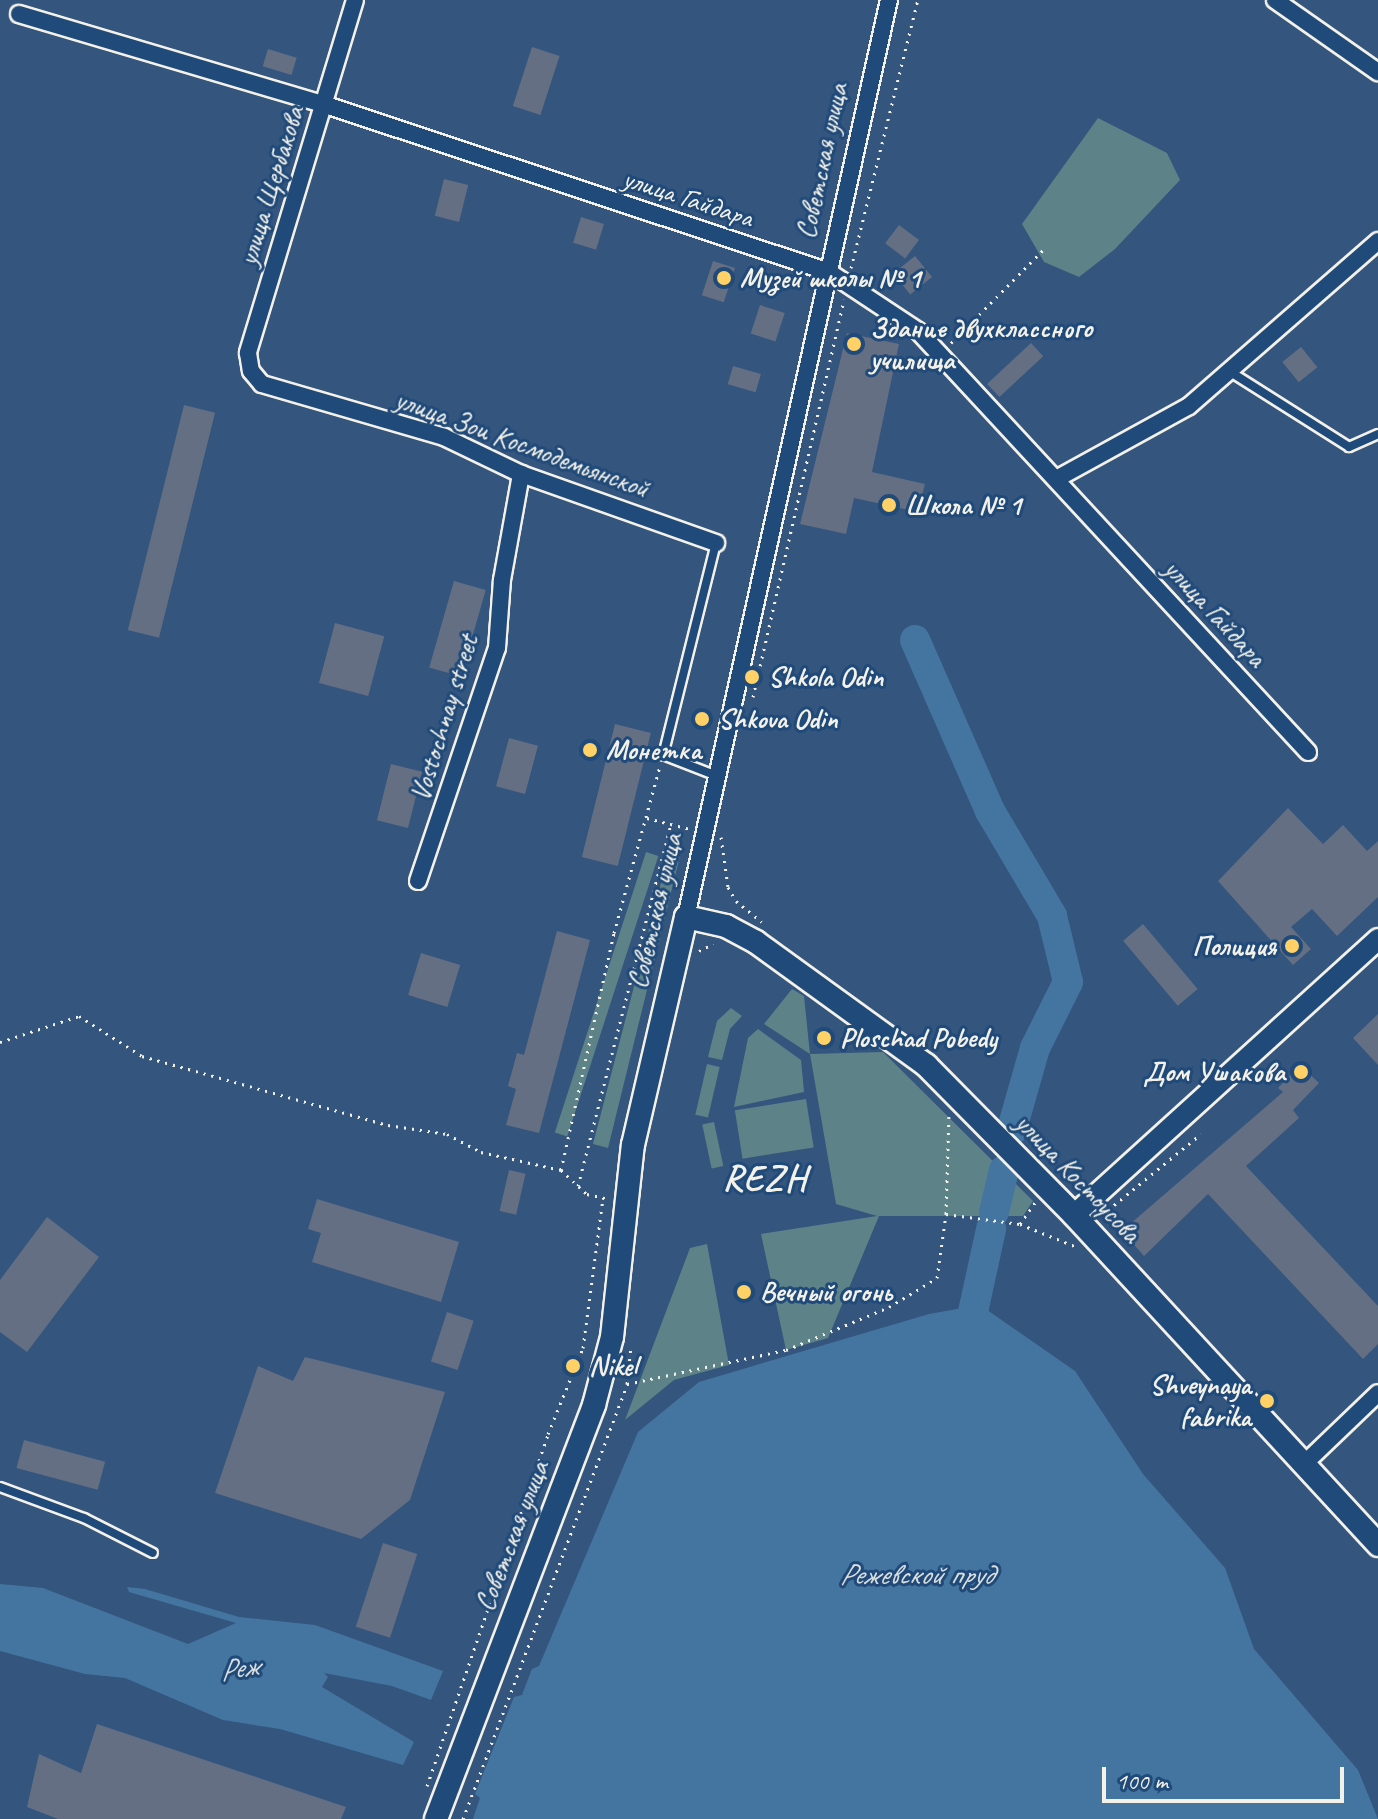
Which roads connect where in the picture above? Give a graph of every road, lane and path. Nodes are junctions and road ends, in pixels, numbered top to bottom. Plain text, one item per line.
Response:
1 (355, 0) edge
2 (889, 0) edge
3 (918, 0) edge
4 (1275, 0) edge
5 (19, 14) dead end
6 (1378, 72) edge
7 (323, 104) junction
8 (1378, 241) edge
9 (1044, 249) dead end
10 (829, 272) junction
11 (847, 284) junction
12 (940, 354) junction
13 (1229, 371) junction
14 (262, 384) joint
15 (1378, 434) edge
16 (521, 474) junction
17 (1058, 478) junction
18 (716, 543) joint
19 (752, 698) dead end
20 (1308, 752) dead end
21 (663, 755) junction
22 (717, 776) junction
23 (646, 818) junction
24 (671, 824) junction
25 (705, 832) junction
26 (418, 881) dead end
27 (686, 917) junction
28 (766, 925) dead end
29 (1378, 939) edge
30 (719, 943) dead end
31 (695, 966) dead end
32 (0, 1042) edge
33 (960, 1114) dead end
34 (1201, 1134) dead end
35 (561, 1170) junction
36 (578, 1186) junction
37 (946, 1214) junction
38 (1074, 1215) junction
39 (1101, 1216) dead end
40 (1102, 1244) junction
41 (631, 1339) dead end
42 (627, 1384) junction
43 (1378, 1393) edge
44 (1302, 1466) junction
45 (0, 1487) edge
46 (1378, 1545) edge
47 (153, 1553) dead end
48 (424, 1793) dead end
49 (436, 1819) edge
50 (463, 1819) edge

1 - 7 street, улица Щербакова
2 - 10 street, Советская улица
3 - 11 path
4 - 6 street
5 - 7 street, улица Гайдара
7 - 10 street, улица Гайдара
7 - 14 street, улица Щербакова
8 - 13 street
9 - 12 path
10 - 11 street, улица Гайдара
10 - 22 street, Советская улица
11 - 12 street, улица Гайдара
11 - 19 path
12 - 17 street, улица Гайдара
13 - 15 lane
13 - 17 street
14 - 16 street, улица Зои Космодемьянской
16 - 18 street, улица Зои Космодемьянской
16 - 26 street, Vostochnay street
17 - 20 street, улица Гайдара
18 - 21 lane
21 - 22 lane
21 - 23 path
22 - 25 street, Советская улица
23 - 24 path
23 - 35 path
24 - 25 path
24 - 36 path
25 - 27 street, Советская улица
25 - 28 path
27 - 38 main road, улица Костоусова
27 - 49 main road, Советская улица
29 - 38 street
30 - 31 path
32 - 35 path
33 - 37 path
34 - 39 path
35 - 36 path
36 - 48 path
37 - 40 path
37 - 42 path
38 - 40 main road, улица Костоусова
40 - 44 main road, улица Костоусова
41 - 42 path
42 - 50 path
43 - 44 street
44 - 46 main road, улица Костоусова
45 - 47 lane

